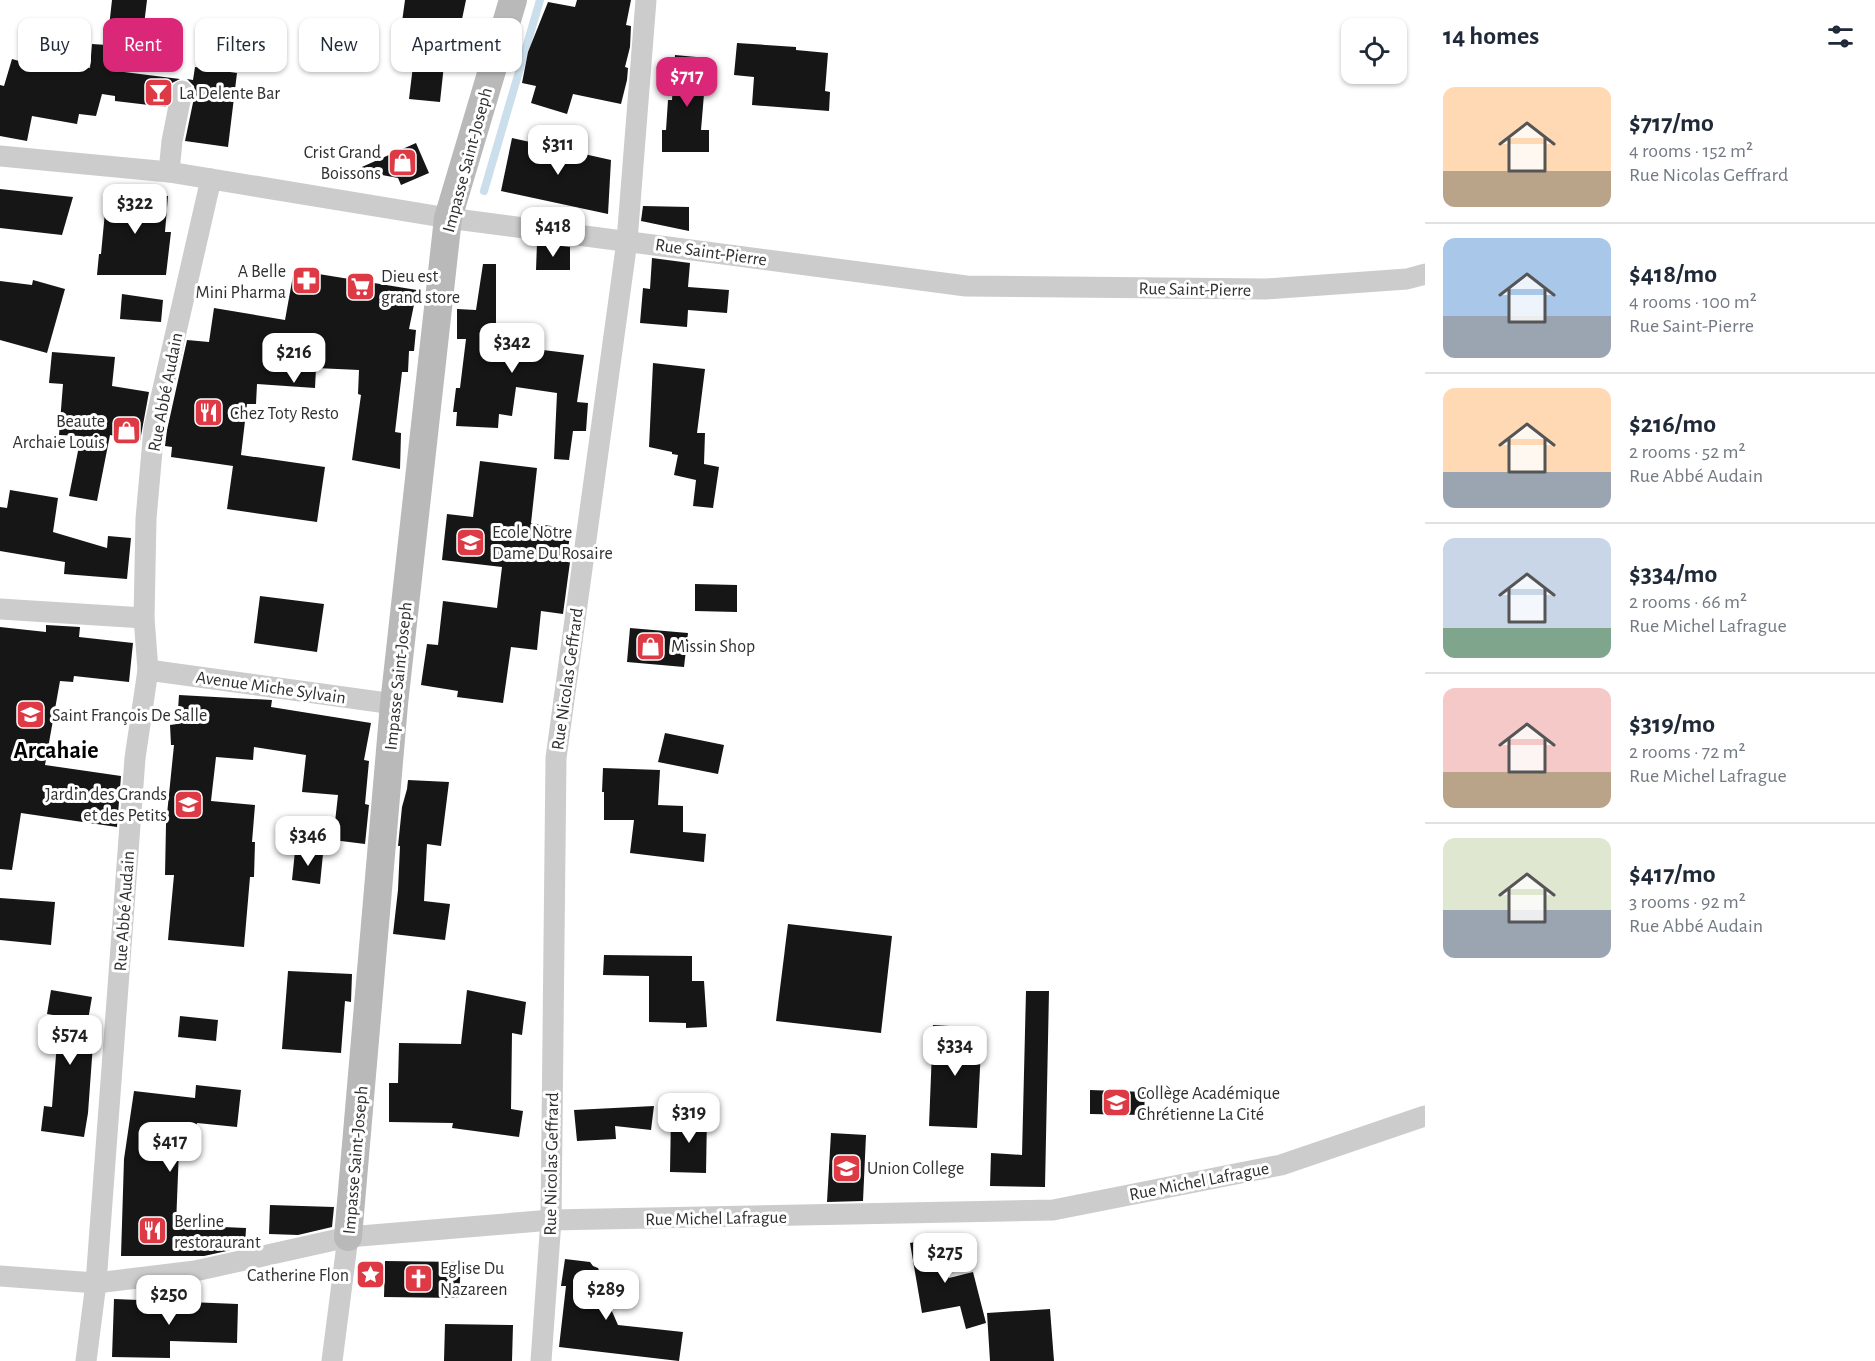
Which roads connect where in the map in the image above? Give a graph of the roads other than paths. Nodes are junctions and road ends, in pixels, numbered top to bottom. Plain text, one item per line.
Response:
1 (513, 0) edge
2 (646, 0) edge
3 (182, 91) dead end
4 (0, 156) edge
5 (170, 172) junction
6 (212, 179) junction
7 (448, 218) junction
8 (627, 241) junction
9 (1425, 274) edge
10 (0, 609) edge
11 (144, 618) junction
12 (148, 670) junction
13 (394, 704) junction
14 (1425, 1116) edge
15 (551, 1220) junction
16 (348, 1238) junction
17 (0, 1276) edge
18 (96, 1283) junction
19 (86, 1361) edge
20 (332, 1361) edge
21 (541, 1361) edge

1 - 7 street, Impasse Saint-Joseph
2 - 8 street, Rue Nicolas Geffrard
3 - 5 street
4 - 5 street, Rue Saint-Pierre
5 - 6 street, Rue Saint-Pierre
6 - 7 street, Rue Saint-Pierre
6 - 11 street, Rue Abbé Audain
7 - 8 street, Rue Saint-Pierre
7 - 13 street, Impasse Saint-Joseph
8 - 9 street, Rue Saint-Pierre
8 - 15 street, Rue Nicolas Geffrard
10 - 11 street
11 - 12 street, Rue Abbé Audain
12 - 13 street, Avenue Miche Sylvain
12 - 18 street, Rue Abbé Audain
13 - 16 street, Impasse Saint-Joseph
14 - 15 street, Rue Michel Lafrague
15 - 16 street, Rue Michel Lafrague
15 - 21 street, Rue Nicolas Geffrard
16 - 18 street, Rue Michel Lafrague
16 - 20 street, Impasse Saint-Joseph
17 - 18 street, Rue Michel Lafrague
18 - 19 street, Rue Abbé Audain

